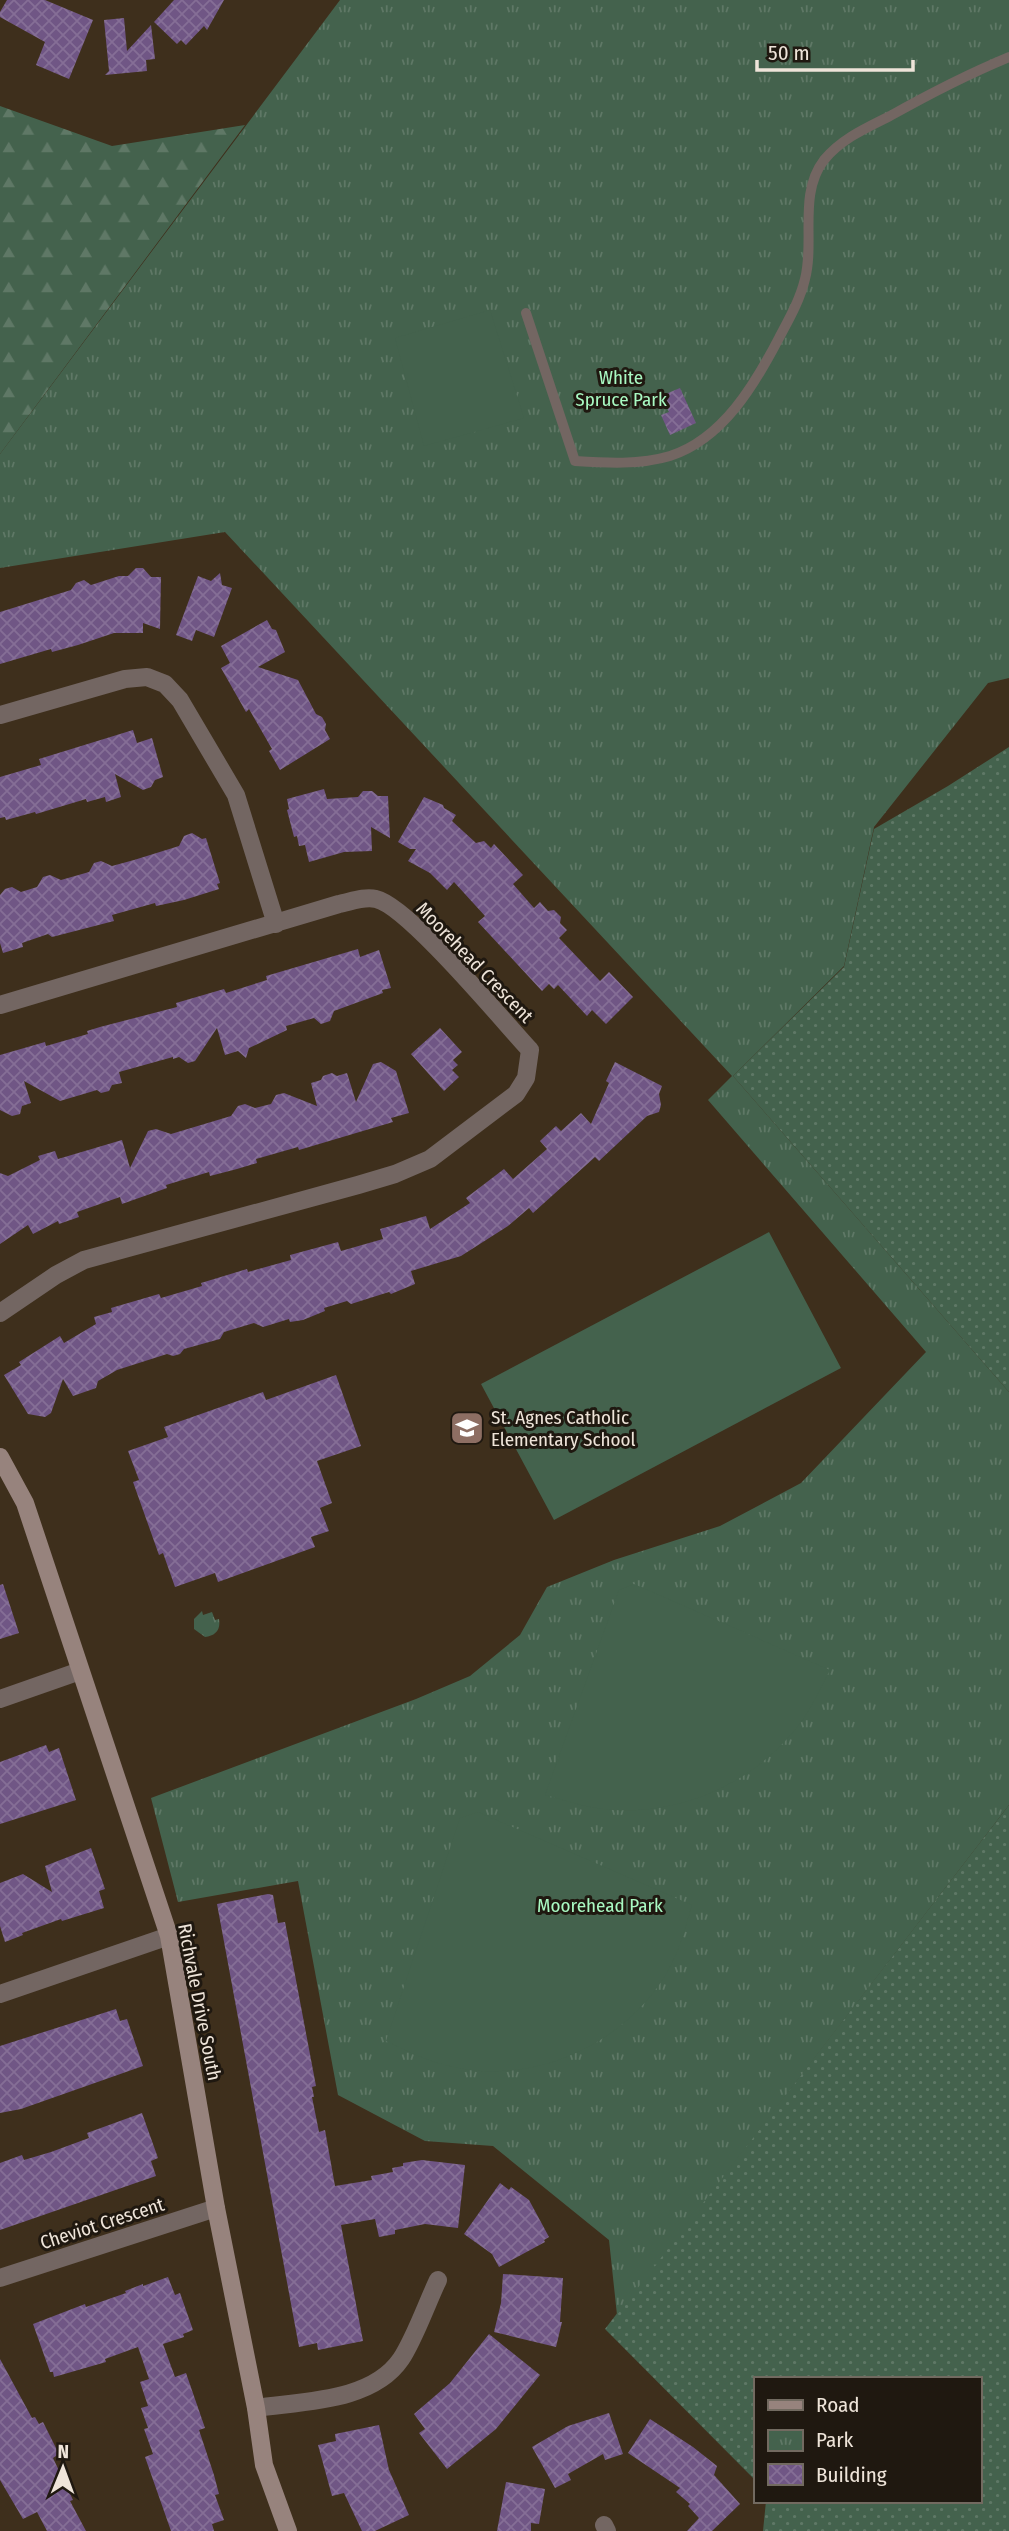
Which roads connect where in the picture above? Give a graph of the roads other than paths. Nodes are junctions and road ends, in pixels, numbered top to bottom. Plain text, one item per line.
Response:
1 (1009, 57) edge
2 (526, 313) dead end
3 (0, 715) edge
4 (276, 924) junction
5 (0, 1005) edge
6 (0, 1313) edge
7 (0, 1457) edge
8 (80, 1671) junction
9 (0, 1699) edge
10 (169, 1936) junction
11 (0, 1994) edge
12 (216, 2208) junction
13 (0, 2278) edge
14 (438, 2280) dead end
15 (256, 2408) junction
16 (288, 2531) edge

1 - 2 lane
3 - 4 street
4 - 5 street, Moorehead Crescent
4 - 6 street, Moorehead Crescent
7 - 8 street, Richvale Drive South
8 - 9 street
8 - 10 street, Richvale Drive South
10 - 11 street
10 - 12 street, Richvale Drive South
12 - 13 street, Cheviot Crescent
12 - 15 street, Richvale Drive South
14 - 15 street
15 - 16 street, Richvale Drive South

